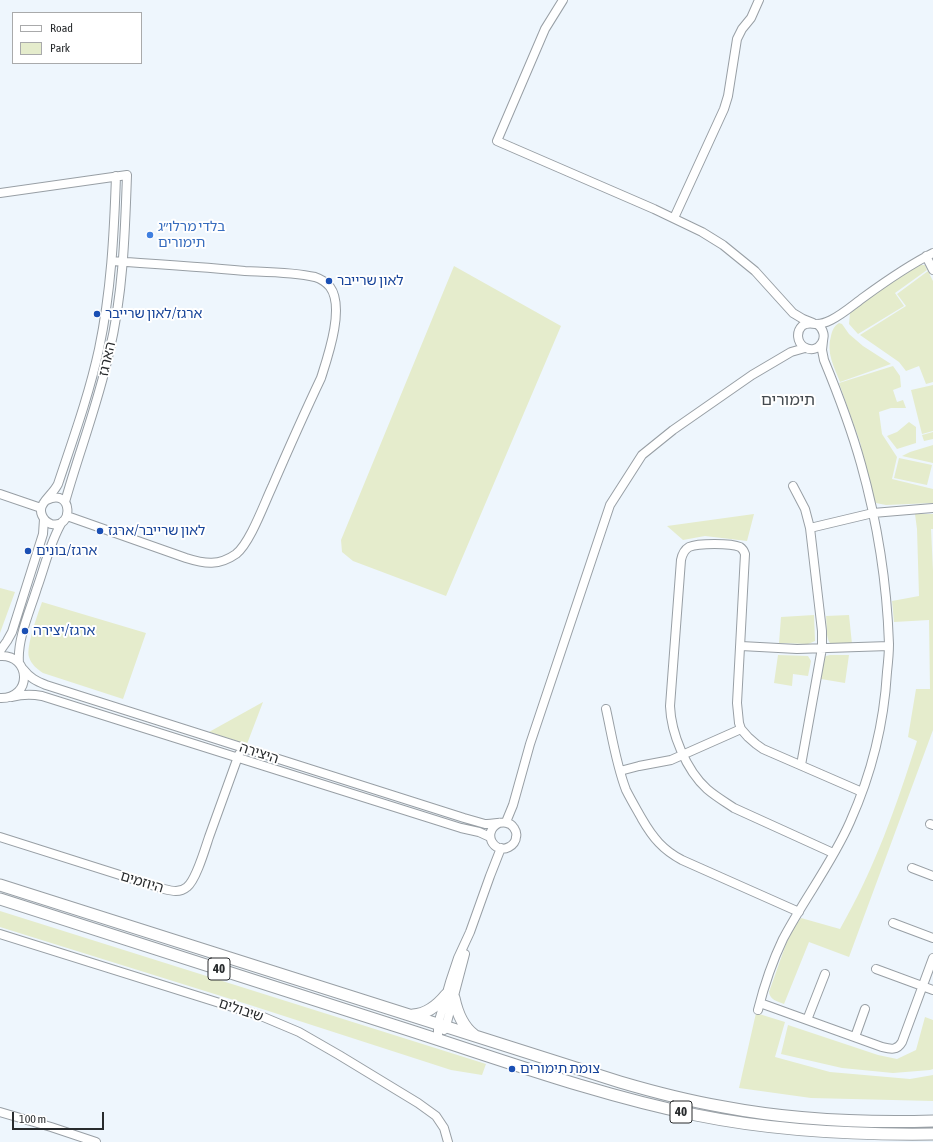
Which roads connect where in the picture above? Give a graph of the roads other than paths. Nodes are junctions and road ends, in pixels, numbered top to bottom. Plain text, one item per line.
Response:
1 (563, 0) edge
2 (760, 0) edge
3 (116, 176) junction
4 (0, 193) edge
5 (674, 218) junction
6 (929, 254) edge
7 (112, 260) junction
8 (123, 262) junction
9 (933, 270) edge
10 (793, 313) junction
11 (837, 316) junction
12 (815, 323) junction
13 (798, 335) junction
14 (824, 338) junction
15 (807, 348) junction
16 (786, 354) junction
17 (824, 360) junction
18 (793, 486) dead end
19 (0, 494) edge
20 (46, 500) junction
21 (65, 502) junction
22 (41, 508) junction
23 (933, 508) edge
24 (873, 513) junction
25 (44, 519) junction
26 (64, 519) junction
27 (810, 528) junction
28 (741, 646) junction
29 (889, 646) junction
30 (822, 648) junction
31 (0, 651) edge
32 (0, 656) edge
33 (21, 666) junction
34 (12, 697) junction
35 (0, 699) edge
36 (606, 709) dead end
37 (741, 729) junction
38 (241, 747) junction
39 (684, 755) junction
40 (238, 758) junction
41 (800, 765) junction
42 (620, 771) junction
43 (862, 792) junction
44 (506, 824) junction
45 (0, 837) edge
46 (490, 837) junction
47 (501, 848) junction
48 (833, 853) junction
49 (912, 868) dead end
50 (933, 876) edge
51 (0, 885) edge
52 (0, 899) edge
53 (799, 912) junction
54 (893, 923) dead end
55 (0, 934) edge
56 (933, 938) edge
57 (933, 958) edge
58 (876, 969) dead end
59 (825, 974) dead end
60 (923, 986) junction
61 (933, 990) edge
62 (450, 997) junction
63 (865, 1009) dead end
64 (408, 1014) junction
65 (807, 1020) junction
66 (442, 1025) junction
67 (476, 1036) junction
68 (855, 1037) junction
69 (438, 1039) junction
70 (0, 1112) edge
71 (933, 1121) edge
72 (933, 1134) edge
73 (96, 1142) edge
74 (448, 1142) edge

1 - 5 street
2 - 5 street
3 - 4 street, הארגז
3 - 7 street, הארגז
3 - 8 street, הארגז
5 - 10 street
6 - 9 street
6 - 11 street
7 - 8 street
7 - 20 street, הארגז
8 - 21 street, הארגז
8 - 26 street
10 - 12 street
10 - 13 street
11 - 12 street
11 - 14 street
12 - 13 street
12 - 14 street
13 - 15 street
13 - 16 street
14 - 15 street
14 - 17 street
15 - 16 street
15 - 17 street
16 - 44 street
17 - 24 street
18 - 27 street
19 - 22 street
20 - 21 street
20 - 22 street
21 - 26 street
22 - 25 street
23 - 24 street
24 - 27 street
24 - 29 street
25 - 26 street
25 - 31 street
26 - 33 street
27 - 30 street
28 - 30 street
28 - 37 street
28 - 39 street
29 - 30 street
29 - 43 street
30 - 41 street
32 - 33 street
33 - 34 street
33 - 38 street, היצירה
34 - 35 street, היצירה
34 - 40 street, היצירה
36 - 42 street
37 - 39 street
37 - 41 street
38 - 40 street, היוזמים
38 - 44 street, היצירה
39 - 42 street
39 - 48 street
40 - 45 street, היוזמים
40 - 46 street, היצירה
41 - 43 street
42 - 53 street
43 - 48 street
44 - 46 street
44 - 47 street
46 - 47 street
47 - 62 street
48 - 53 street
49 - 50 street
51 - 64 highway, 40
52 - 69 highway, 40
53 - 65 street
54 - 56 street
55 - 74 street, שיבולים
57 - 60 street
58 - 60 street
59 - 65 street
60 - 61 street
60 - 68 street
62 - 64 highway
62 - 66 street
62 - 67 highway
63 - 68 street
64 - 66 highway, 40
65 - 68 street
66 - 67 highway, 40
66 - 69 street
67 - 71 highway, 40
69 - 72 highway, 40
70 - 73 street

